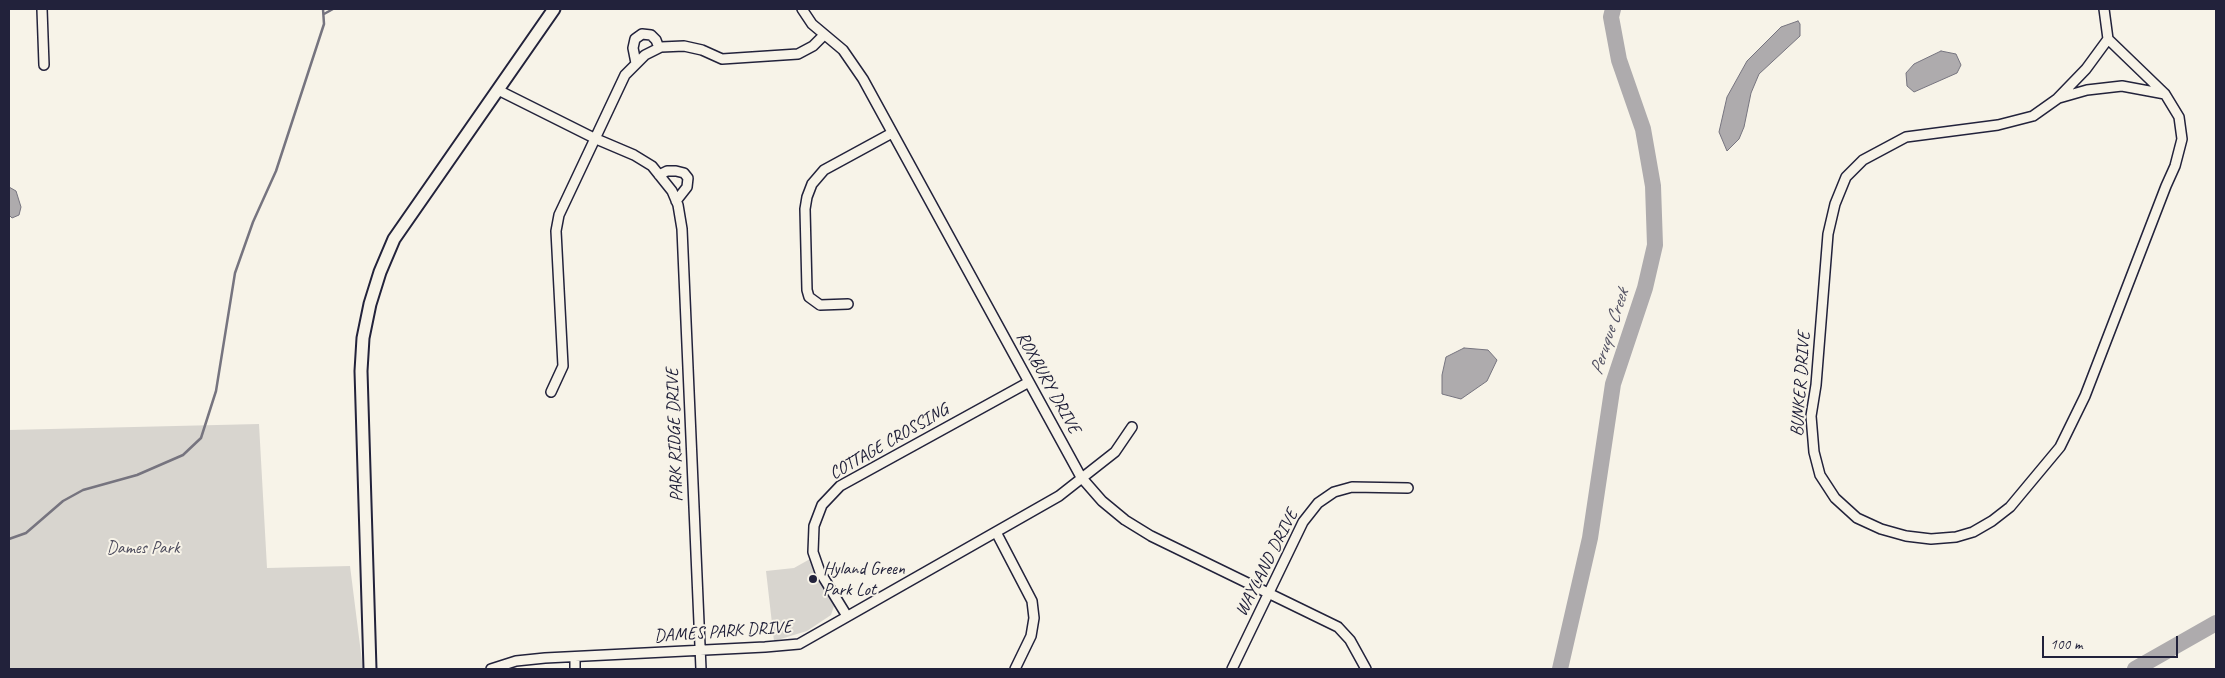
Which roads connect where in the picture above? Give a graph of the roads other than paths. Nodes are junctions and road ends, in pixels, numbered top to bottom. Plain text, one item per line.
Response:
1 (42, 9) edge
2 (554, 9) edge
3 (802, 9) edge
4 (2104, 9) edge
5 (824, 34) junction
6 (2108, 39) junction
7 (658, 48) junction
8 (636, 63) junction
9 (44, 65) dead end
10 (498, 90) junction
11 (2165, 94) junction
12 (2057, 99) junction
13 (892, 133) junction
14 (594, 138) junction
15 (659, 175) junction
16 (676, 201) junction
17 (848, 304) dead end
18 (1029, 382) junction
19 (551, 392) dead end
20 (1132, 428) dead end
21 (1081, 477) junction
22 (1408, 488) dead end
23 (996, 532) junction
24 (1268, 593) junction
25 (847, 616) junction
26 (701, 651) junction
27 (575, 657) junction
28 (370, 669) edge
29 (491, 669) edge
30 (575, 669) edge
31 (701, 669) edge
32 (1015, 669) edge
33 (1232, 669) edge
34 (1366, 669) edge

1 - 9 street
2 - 10 main road
3 - 5 street, ROXBURY DRIVE
4 - 6 street
5 - 7 street
5 - 13 street, ROXBURY DRIVE
6 - 11 street, BUNKER DRIVE
6 - 12 street, BUNKER DRIVE
7 - 8 street
7 - 8 street
8 - 14 street
10 - 14 street, PARK RIDGE DRIVE
10 - 28 main road
11 - 12 street, BUNKER DRIVE
11 - 12 street, BUNKER DRIVE
13 - 17 street
13 - 18 street, ROXBURY DRIVE
14 - 15 street, PARK RIDGE DRIVE
14 - 19 street
15 - 16 street, PARK RIDGE DRIVE
15 - 16 street
16 - 26 street, PARK RIDGE DRIVE
18 - 21 street, ROXBURY DRIVE
18 - 25 street, COTTAGE CROSSING
20 - 21 street, DAMES PARK DRIVE
21 - 23 street, DAMES PARK DRIVE
21 - 24 street, ROXBURY DRIVE
22 - 24 street, WAYLAND DRIVE
23 - 25 street, DAMES PARK DRIVE
23 - 32 street
24 - 33 street, WAYLAND DRIVE
24 - 34 street, ROXBURY DRIVE
25 - 26 street, DAMES PARK DRIVE
26 - 27 street, DAMES PARK DRIVE
26 - 31 street, PARK RIDGE DRIVE
27 - 29 street, DAMES PARK DRIVE
27 - 30 street

